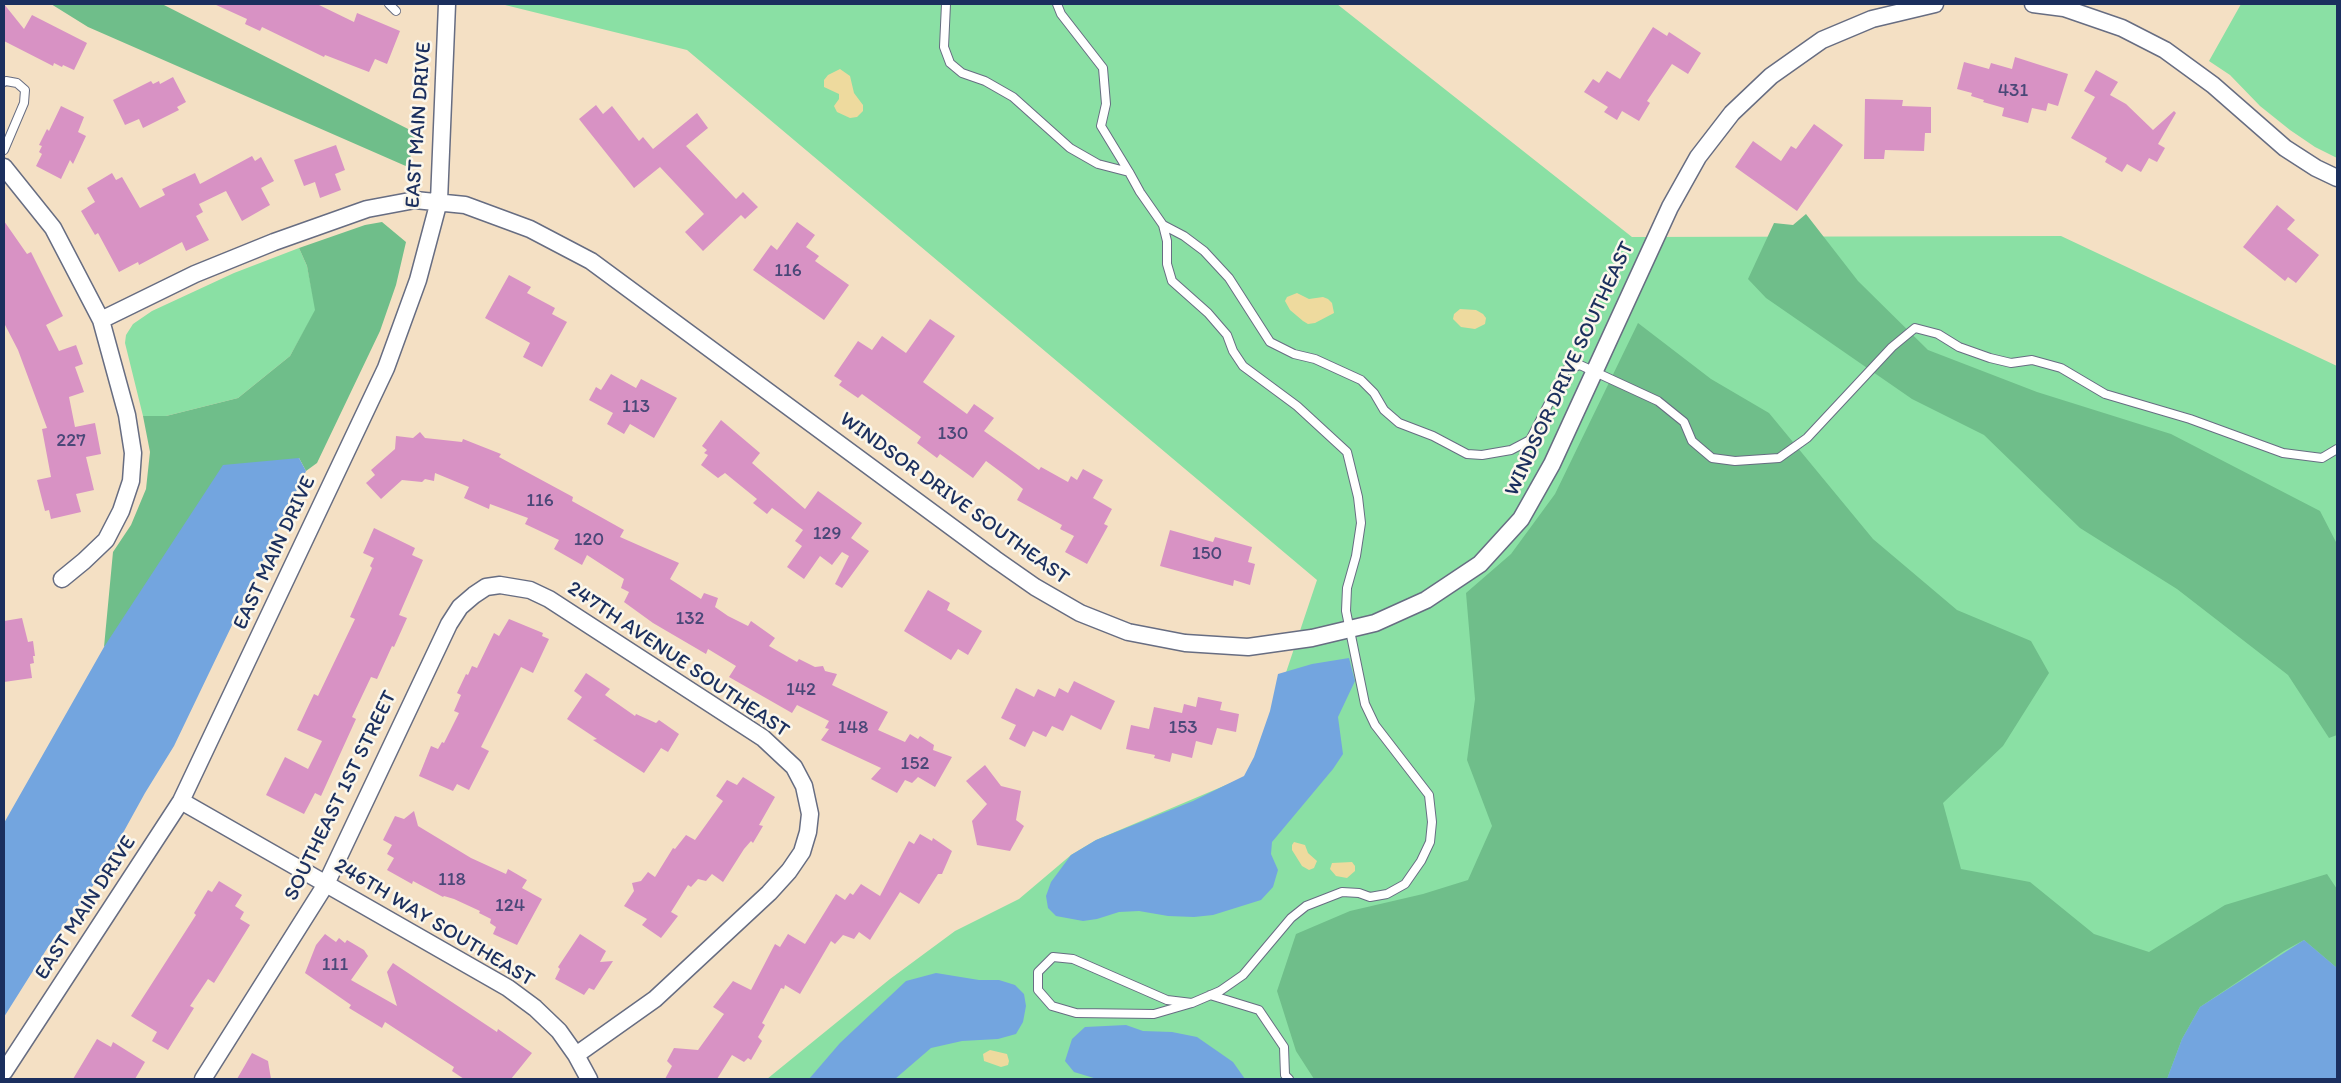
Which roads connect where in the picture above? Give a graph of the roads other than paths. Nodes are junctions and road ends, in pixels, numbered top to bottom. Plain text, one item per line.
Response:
1 (390, 4) edge
2 (447, 4) edge
3 (946, 4) edge
4 (1057, 4) edge
5 (1935, 4) edge
6 (2033, 4) edge
7 (396, 11) dead end
8 (4, 82) edge
9 (4, 150) edge
10 (4, 167) edge
11 (1130, 172) junction
12 (2337, 178) edge
13 (440, 201) junction
14 (1163, 225) junction
15 (101, 320) junction
16 (1594, 371) junction
17 (2337, 449) edge
18 (62, 579) dead end
19 (486, 587) joint
20 (1350, 629) junction
21 (181, 801) junction
22 (326, 884) junction
23 (1210, 995) junction
24 (1192, 1003) junction
25 (576, 1055) junction
26 (4, 1072) edge
27 (203, 1079) edge
28 (589, 1079) edge
29 (1289, 1079) edge

1 - 7 lane
2 - 13 street, EAST MAIN DRIVE
3 - 11 lane
4 - 11 lane
5 - 16 street, WINDSOR DRIVE SOUTHEAST
6 - 12 street
8 - 9 lane
10 - 15 street
11 - 14 lane
13 - 15 street, WINDSOR DRIVE SOUTHEAST
13 - 20 street, WINDSOR DRIVE SOUTHEAST
13 - 21 street, EAST MAIN DRIVE
14 - 16 lane
14 - 20 lane
15 - 18 street
16 - 17 lane
16 - 20 street, WINDSOR DRIVE SOUTHEAST
19 - 22 street, SOUTHEAST 1ST STREET
19 - 25 street, 247TH AVENUE SOUTHEAST
20 - 23 lane
21 - 22 street, 246TH WAY SOUTHEAST
21 - 26 street, EAST MAIN DRIVE
22 - 25 street, 246TH WAY SOUTHEAST
22 - 27 street, SOUTHEAST 1ST STREET
23 - 24 lane
23 - 29 lane
24 - 24 lane
25 - 28 street, 246TH WAY SOUTHEAST

